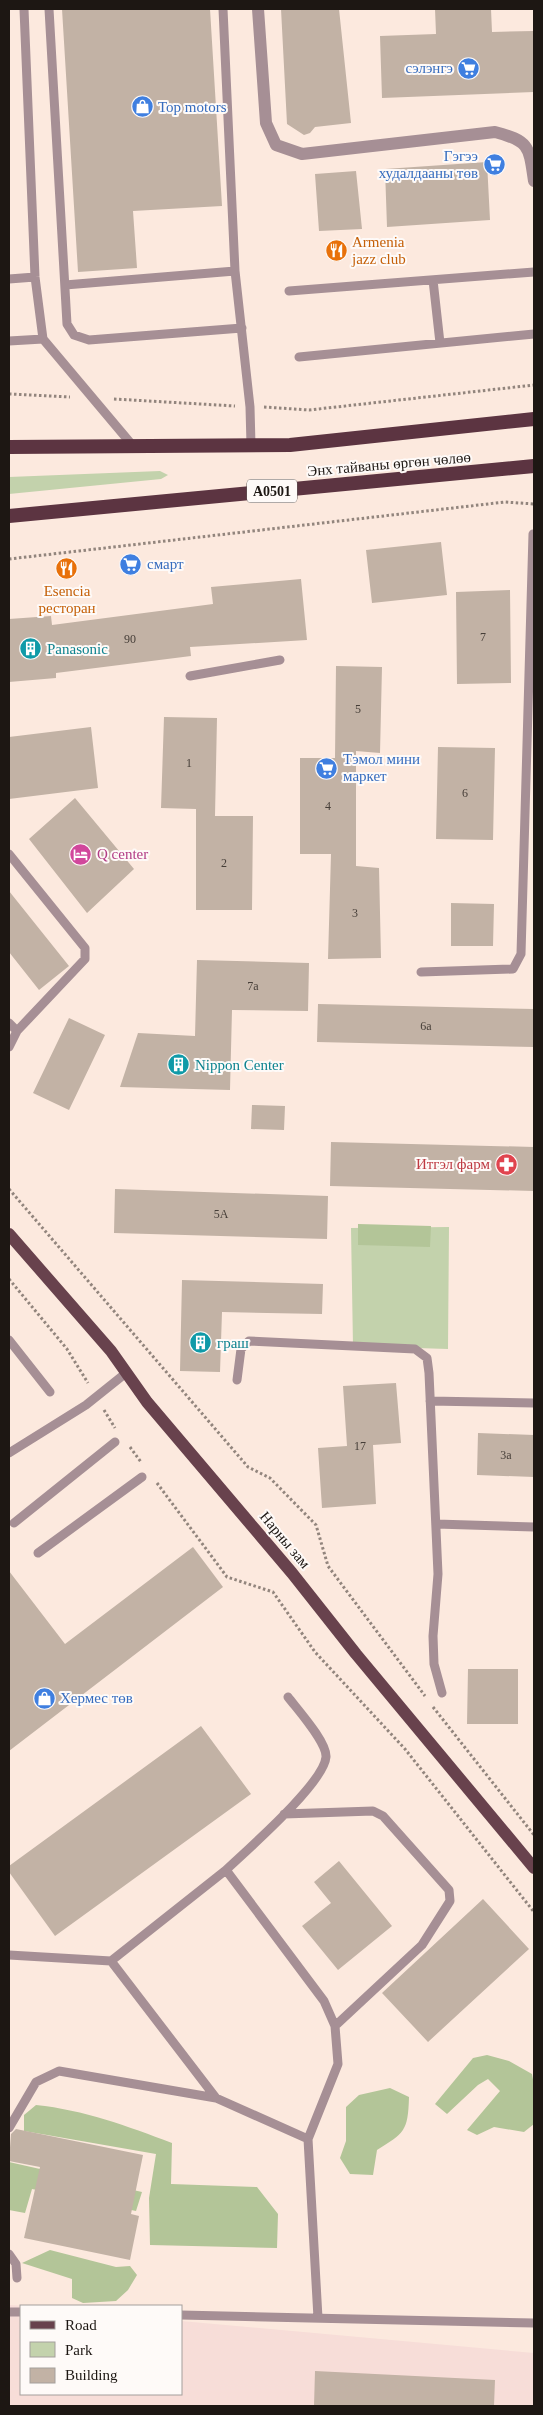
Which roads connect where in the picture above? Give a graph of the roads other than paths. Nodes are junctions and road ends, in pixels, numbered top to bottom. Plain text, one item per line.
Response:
1 (24, 9) edge
2 (49, 9) edge
3 (223, 9) edge
4 (258, 9) edge
5 (534, 181) edge
6 (235, 271) junction
7 (534, 272) edge
8 (36, 277) junction
9 (9, 279) edge
10 (432, 280) junction
11 (65, 286) junction
12 (289, 291) dead end
13 (242, 328) junction
14 (534, 334) edge
15 (43, 339) junction
16 (9, 340) edge
17 (440, 343) junction
18 (299, 357) dead end
19 (534, 419) edge
20 (251, 445) junction
21 (133, 446) junction
22 (9, 447) edge
23 (534, 466) edge
24 (9, 516) edge
25 (533, 534) edge
26 (280, 660) dead end
27 (190, 676) dead end
28 (9, 854) edge
29 (420, 972) dead end
30 (9, 1023) edge
31 (17, 1031) junction
32 (9, 1047) edge
33 (9, 1234) edge
34 (9, 1340) edge
35 (126, 1373) junction
36 (237, 1380) dead end
37 (50, 1392) dead end
38 (430, 1401) junction
39 (534, 1403) edge
40 (118, 1439) road end
41 (9, 1453) edge
42 (146, 1473) road end
43 (14, 1523) dead end
44 (436, 1524) junction
45 (534, 1527) edge
46 (38, 1554) dead end
47 (442, 1693) dead end
48 (288, 1697) dead end
49 (284, 1814) junction
50 (534, 1868) edge
51 (226, 1870) junction
52 (9, 1955) edge
53 (111, 1960) junction
54 (335, 2026) junction
55 (216, 2098) junction
56 (9, 2128) edge
57 (308, 2140) junction
58 (9, 2254) edge
59 (17, 2278) dead end
60 (182, 2316) edge
61 (318, 2318) junction
62 (534, 2323) edge

1 - 8 lane
2 - 11 lane
3 - 6 lane
4 - 5 street
6 - 11 lane
6 - 13 lane
7 - 10 lane
8 - 9 lane
8 - 15 lane
10 - 12 lane
10 - 17 lane
11 - 13 lane
13 - 20 lane
14 - 17 lane
15 - 16 lane
15 - 21 lane
17 - 18 lane
19 - 20 highway, Энх тайваны өргөн чөлөө
20 - 21 highway, Энх тайваны өргөн чөлөө
21 - 22 highway, Энх тайваны өргөн чөлөө
23 - 24 highway, Энх тайваны өргөн чөлөө / A0501
25 - 29 lane
26 - 27 lane
28 - 31 lane
30 - 31 lane
31 - 32 lane
33 - 35 main road, Нарны зам
34 - 37 lane
35 - 41 lane
35 - 50 main road, Нарны зам
36 - 38 lane
38 - 39 lane
38 - 44 lane
40 - 43 lane
42 - 46 lane
44 - 45 lane
44 - 47 lane
48 - 49 lane
49 - 51 lane
49 - 54 lane
51 - 53 lane
51 - 54 lane
52 - 53 lane
53 - 55 lane
54 - 57 lane
55 - 56 lane
55 - 57 lane
57 - 61 lane
58 - 59 lane
60 - 61 lane
61 - 62 lane

